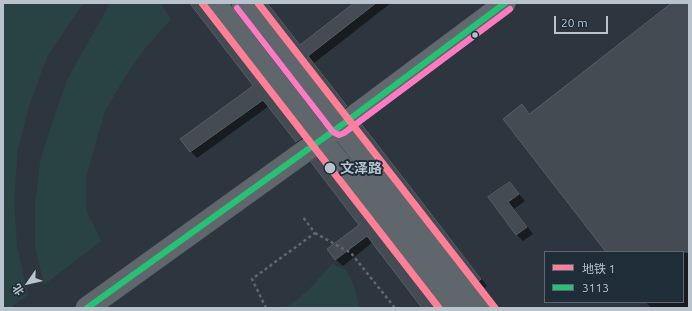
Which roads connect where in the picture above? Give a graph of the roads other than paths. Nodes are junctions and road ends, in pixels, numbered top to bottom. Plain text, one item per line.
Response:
1 (216, 3) edge
2 (243, 3) edge
3 (505, 3) edge
4 (339, 127) junction
5 (321, 140) junction
6 (87, 308) edge
7 (457, 308) edge
8 (482, 308) edge

1 - 5 main road
2 - 4 main road
3 - 4 main road
4 - 5 main road
4 - 8 main road
5 - 6 main road
5 - 7 main road

